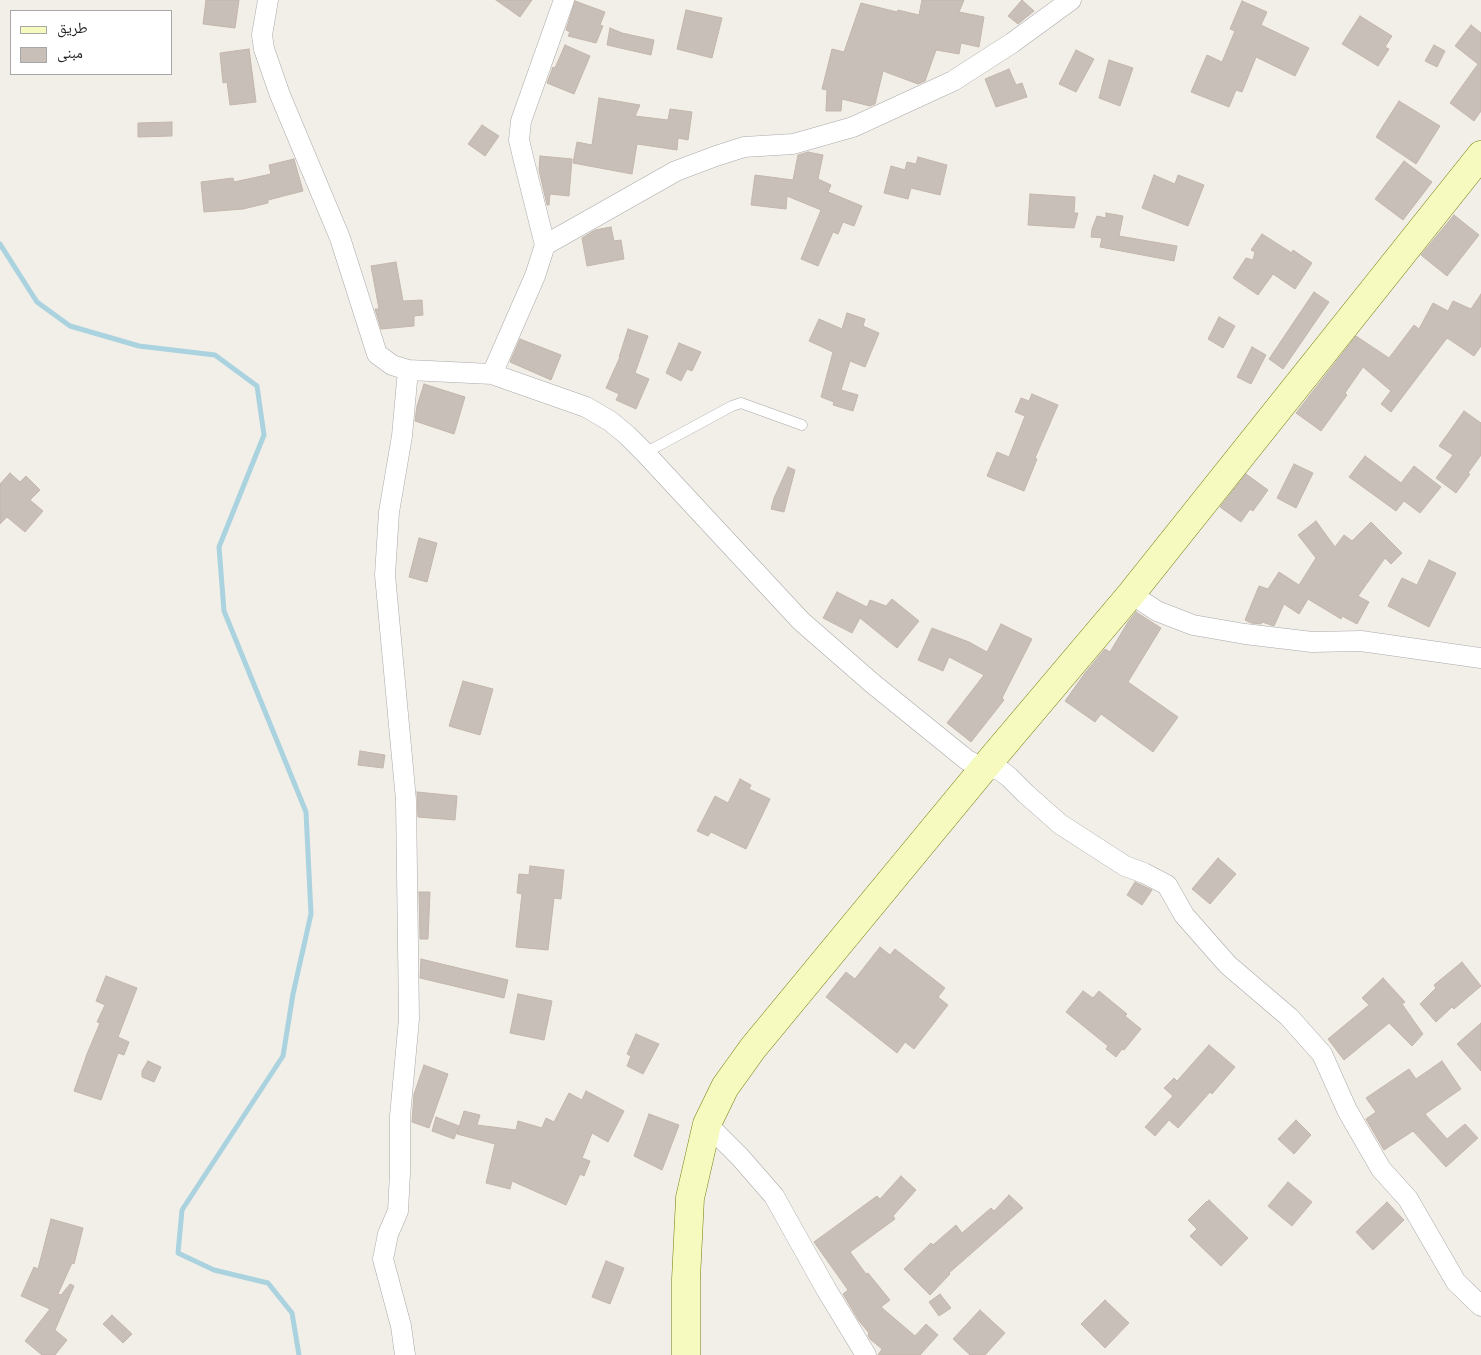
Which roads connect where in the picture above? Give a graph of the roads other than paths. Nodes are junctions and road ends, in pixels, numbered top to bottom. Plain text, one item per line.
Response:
1 (268, 0) edge
2 (564, 0) edge
3 (1071, 0) edge
4 (1481, 155) edge
5 (545, 245) junction
6 (408, 370) junction
7 (492, 374) junction
8 (802, 425) dead end
9 (645, 452) junction
10 (1132, 594) junction
11 (1481, 658) edge
12 (984, 768) junction
13 (708, 1124) junction
14 (1481, 1306) edge
15 (405, 1355) edge
16 (686, 1355) edge
17 (866, 1355) edge

1 - 6 street
2 - 5 street
3 - 5 street
4 - 10 main road
5 - 7 street
6 - 7 street
6 - 15 street
7 - 9 street
8 - 9 lane
9 - 12 street
10 - 11 street
10 - 12 main road
12 - 13 main road
12 - 14 street
13 - 16 main road
13 - 17 street

